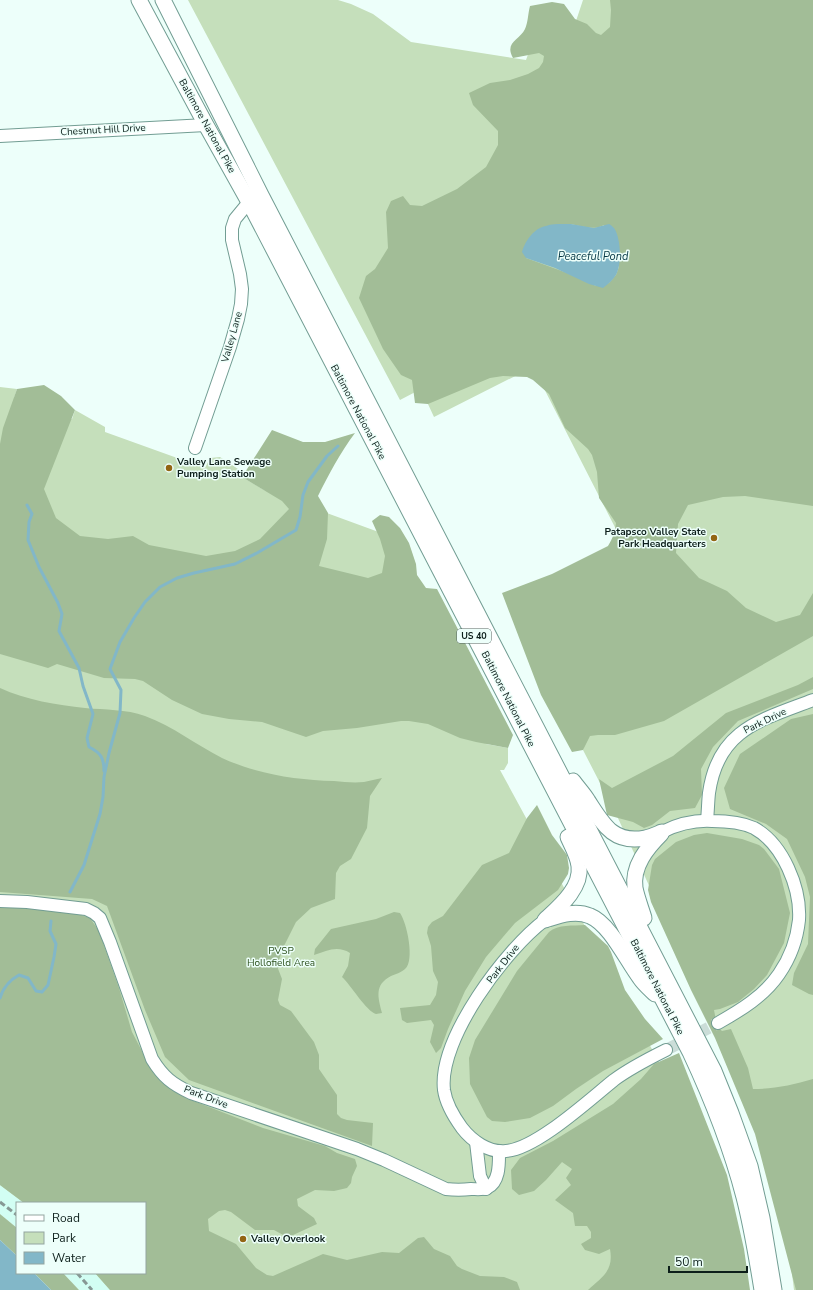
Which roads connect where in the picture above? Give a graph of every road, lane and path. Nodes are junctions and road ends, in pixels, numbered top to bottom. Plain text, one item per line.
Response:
1 (139, 0) edge
2 (163, 0) edge
3 (206, 125) junction
4 (0, 136) edge
5 (249, 202) junction
6 (194, 448) dead end
7 (813, 700) edge
8 (546, 745) junction
9 (542, 765) junction
10 (707, 820) junction
11 (662, 832) junction
12 (0, 901) edge
13 (545, 920) junction
14 (660, 965) junction
15 (666, 1005) junction
16 (718, 1023) tunnel mouth
17 (666, 1050) tunnel mouth
18 (476, 1142) junction
19 (499, 1151) junction
20 (486, 1189) junction
21 (762, 1290) edge
22 (774, 1290) edge

1 - 3 main road, Baltimore National Pike / US 40
2 - 8 main road, Baltimore National Pike / US 40
3 - 4 street, Chestnut Hill Drive
3 - 5 main road, Baltimore National Pike / US 40
5 - 6 street, Valley Lane
5 - 9 main road, Baltimore National Pike / US 40
7 - 10 street, Park Drive
8 - 11 main road
8 - 14 main road, Baltimore National Pike / US 40
9 - 13 main road
9 - 15 main road, Baltimore National Pike / US 40
10 - 11 street
10 - 16 street
11 - 14 main road
12 - 20 street, Park Drive
13 - 15 main road
13 - 18 street, Park Drive
14 - 22 main road, Baltimore National Pike / US 40
15 - 21 main road, Baltimore National Pike / US 40
17 - 19 street, Park Drive
18 - 19 street, Park Drive
18 - 20 street
19 - 20 street

